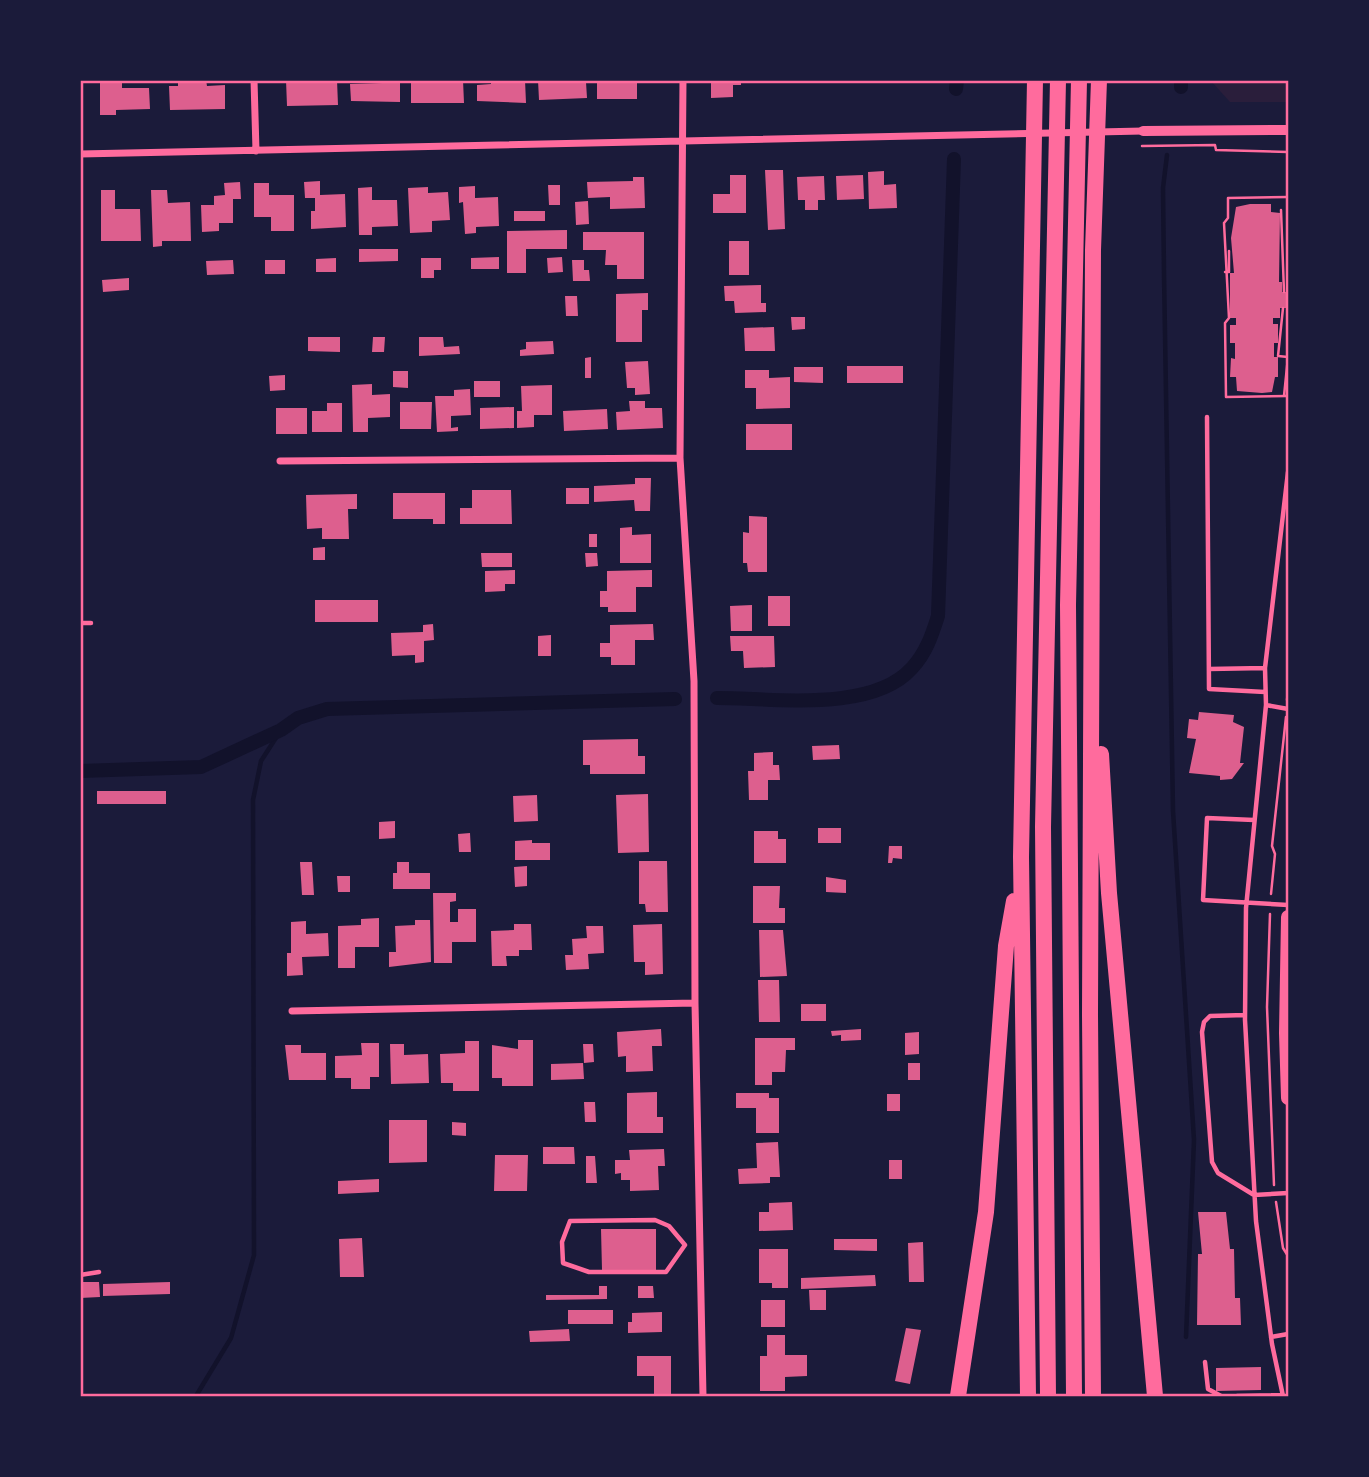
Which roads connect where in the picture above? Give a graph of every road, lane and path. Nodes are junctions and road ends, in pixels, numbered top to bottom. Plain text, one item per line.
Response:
1 (254, 80) edge
2 (683, 80) edge
3 (1035, 80) edge
4 (1058, 80) edge
5 (1079, 80) edge
6 (1099, 80) edge
7 (1289, 130) edge
8 (1143, 131) joint
9 (685, 140) junction
10 (1142, 146) dead end
11 (256, 151) junction
12 (1289, 152) edge
13 (80, 154) edge
14 (1289, 197) edge
15 (1281, 210) dead end
16 (1229, 251) dead end
17 (1282, 269) junction
18 (1289, 269) edge
19 (1225, 272) junction
20 (1284, 292) dead end
21 (1283, 308) dead end
22 (1286, 396) edge
23 (1207, 417) dead end
24 (680, 458) junction
25 (280, 461) dead end
26 (1289, 472) edge
27 (1281, 534) junction
28 (1289, 535) edge
29 (1093, 603) junction
30 (80, 623) edge
31 (91, 623) dead end
32 (1265, 668) junction
33 (1209, 669) junction
34 (1265, 692) junction
35 (1266, 705) junction
36 (1289, 709) edge
37 (1254, 820) junction
38 (1021, 858) junction
39 (1246, 903) junction
40 (1289, 905) edge
41 (1289, 917) edge
42 (695, 1003) junction
43 (292, 1010) dead end
44 (1245, 1015) junction
45 (1289, 1098) edge
46 (1289, 1193) edge
47 (1254, 1195) junction
48 (700, 1244) junction
49 (685, 1245) junction
50 (99, 1272) dead end
51 (80, 1275) edge
52 (1289, 1334) edge
53 (1271, 1337) junction
54 (1205, 1362) dead end
55 (703, 1396) edge
56 (958, 1396) edge
57 (1028, 1396) edge
58 (1048, 1396) edge
59 (1074, 1396) edge
60 (1093, 1396) edge
61 (1155, 1396) edge
62 (1221, 1396) edge
63 (1237, 1396) edge
64 (1283, 1396) edge

1 - 11 street
2 - 9 street
3 - 38 highway
4 - 58 highway
5 - 59 highway
6 - 29 highway
7 - 8 street
8 - 9 street
9 - 11 street
9 - 24 street
10 - 12 path
11 - 13 street
14 - 19 path
15 - 17 path
16 - 19 path
17 - 18 path
17 - 20 path
19 - 22 path
21 - 22 path
23 - 33 lane
24 - 25 street
24 - 42 street
26 - 27 lane
27 - 28 lane
27 - 32 lane
29 - 60 highway
29 - 61 highway
30 - 31 lane
32 - 33 lane
32 - 34 lane
33 - 34 lane
34 - 35 lane
35 - 36 lane
35 - 37 lane
37 - 39 lane
37 - 39 lane
38 - 56 highway
38 - 57 highway
39 - 40 lane
39 - 44 lane
41 - 45 main road
42 - 43 street
42 - 48 street
44 - 47 lane
44 - 47 lane
46 - 47 lane
47 - 53 lane
48 - 49 lane
48 - 55 street
49 - 49 lane
50 - 51 lane
52 - 53 lane
53 - 64 lane
54 - 62 lane
63 - 64 lane

